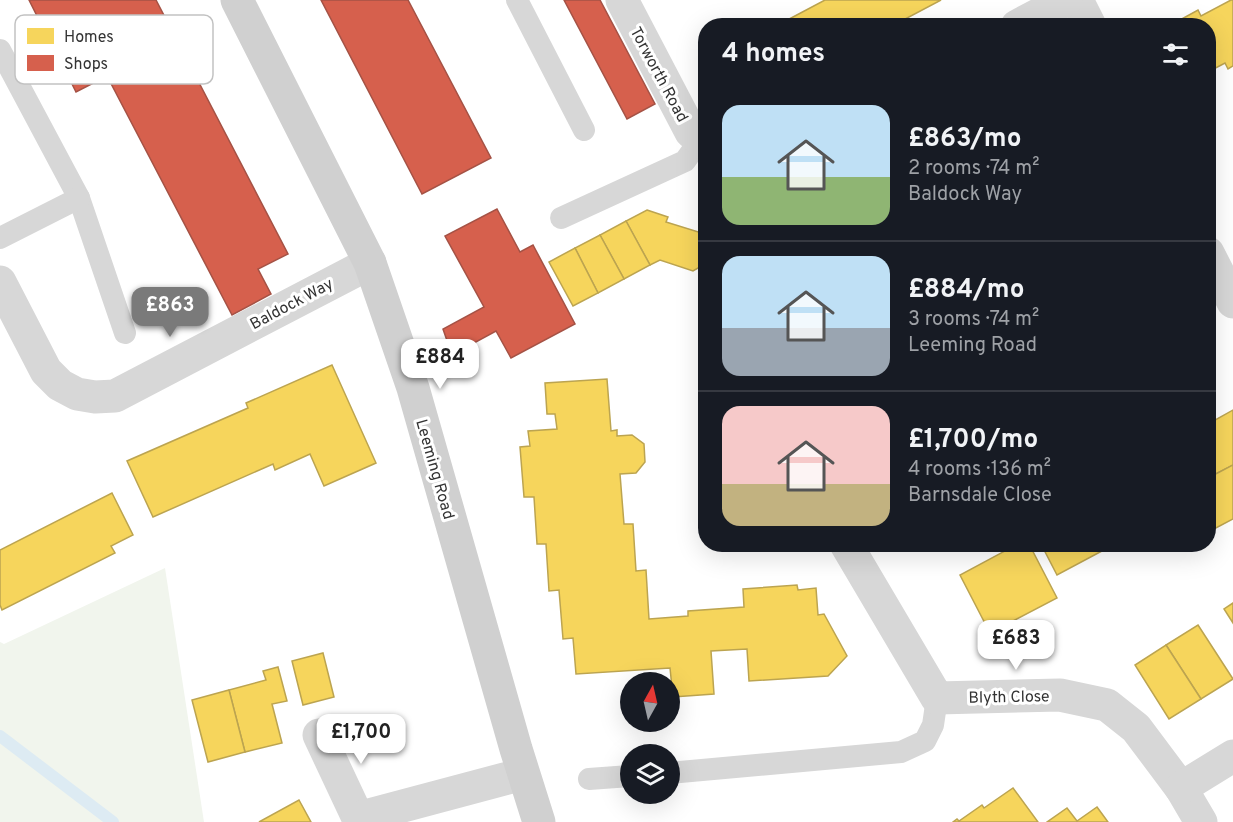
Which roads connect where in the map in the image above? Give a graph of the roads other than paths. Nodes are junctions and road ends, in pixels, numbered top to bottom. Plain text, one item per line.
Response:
1 (237, 0) edge
2 (517, 0) edge
3 (622, 0) edge
4 (1062, 2) edge
5 (1032, 18) edge
6 (1081, 18) edge
7 (0, 50) edge
8 (15, 78) edge
9 (18, 84) edge
10 (584, 130) dead end
11 (698, 138) edge
12 (698, 147) edge
13 (78, 198) junction
14 (561, 218) dead end
15 (0, 238) edge
16 (370, 262) junction
17 (1216, 270) edge
18 (0, 282) edge
19 (1233, 302) edge
20 (125, 333) dead end
21 (851, 552) edge
22 (937, 698) junction
23 (319, 735) dead end
24 (1233, 756) edge
25 (680, 772) edge
26 (523, 774) junction
27 (620, 777) edge
28 (589, 779) dead end
29 (1181, 788) junction
30 (359, 820) edge
31 (539, 822) edge
32 (1201, 822) edge

1 - 16 street, Leeming Road
2 - 10 lane
3 - 11 street, Torworth Road
4 - 5 street
4 - 6 street
7 - 8 lane
9 - 13 lane
12 - 14 lane
13 - 15 lane
13 - 20 lane
16 - 18 street, Baldock Way
16 - 26 street, Leeming Road
17 - 19 street
21 - 22 street
22 - 25 lane
22 - 29 street, Blyth Close
23 - 30 street
24 - 29 street
26 - 30 street
26 - 31 street, Leeming Road
27 - 28 lane
29 - 32 street, Blyth Close

